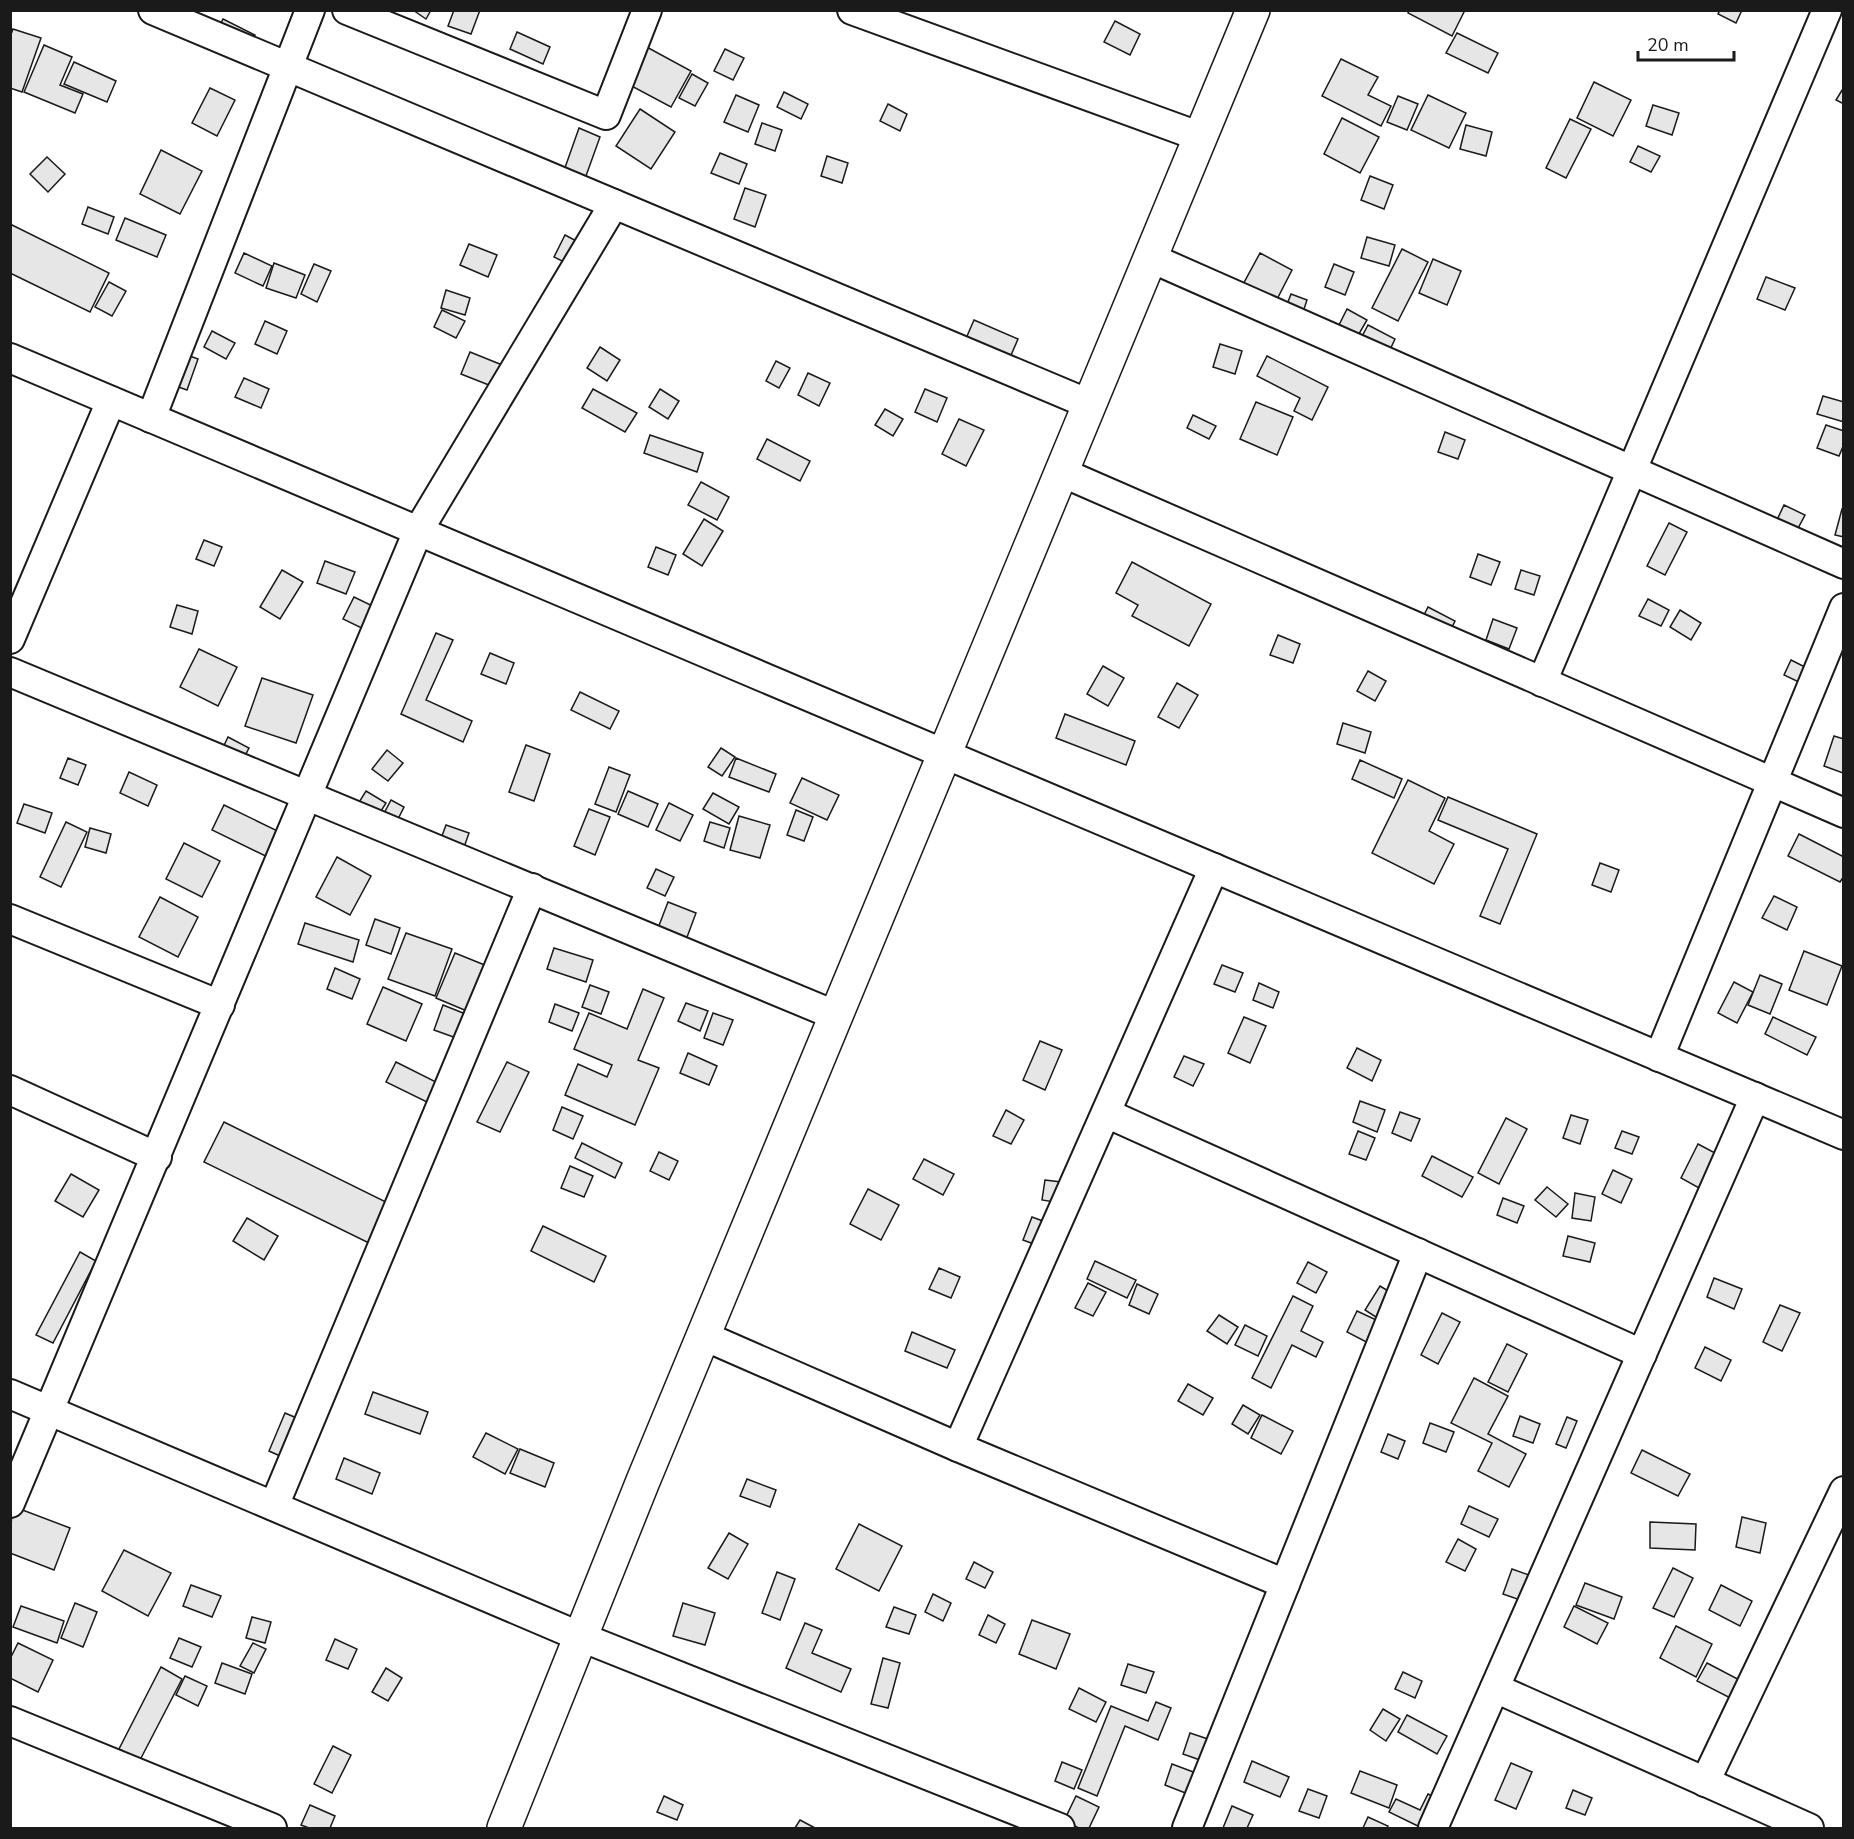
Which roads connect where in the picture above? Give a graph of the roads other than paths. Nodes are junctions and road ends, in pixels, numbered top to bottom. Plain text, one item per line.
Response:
1 (153, 10) edge
2 (310, 10) edge
3 (347, 10) edge
4 (647, 10) edge
5 (852, 10) edge
6 (1253, 10) edge
7 (1827, 10) edge
8 (289, 67) junction
9 (1201, 137) junction
10 (614, 204) junction
11 (1150, 258) junction
12 (10, 358) edge
13 (111, 401) junction
14 (1089, 404) junction
15 (151, 418) junction
16 (1633, 471) junction
17 (1061, 472) junction
18 (418, 531) junction
19 (1844, 564) edge
20 (1844, 608) edge
21 (10, 639) edge
22 (10, 672) edge
23 (1542, 682) junction
24 (945, 754) junction
25 (1772, 782) junction
26 (308, 796) junction
27 (1844, 813) edge
28 (1214, 868) junction
29 (532, 888) junction
30 (10, 919) edge
31 (220, 1005) junction
32 (837, 1016) junction
33 (1659, 1057) junction
34 (10, 1090) edge
35 (1755, 1097) junction
36 (1106, 1113) junction
37 (1844, 1135) edge
38 (157, 1157) junction
39 (1418, 1253) junction
40 (704, 1336) junction
41 (1642, 1354) junction
42 (10, 1394) edge
43 (51, 1411) junction
44 (958, 1447) junction
45 (1844, 1491) edge
46 (10, 1503) edge
47 (273, 1506) junction
48 (1285, 1584) junction
49 (581, 1637) junction
50 (1495, 1688) junction
51 (10, 1721) edge
52 (1706, 1782) junction
53 (272, 1828) edge
54 (504, 1828) edge
55 (1060, 1828) edge
56 (1187, 1828) edge
57 (1432, 1828) edge
58 (1809, 1828) edge

1 - 8 street
2 - 8 street
3 - 4 street
5 - 9 street
6 - 9 main road
7 - 16 street
8 - 10 street
8 - 15 street
9 - 11 main road
10 - 14 street
10 - 18 street
11 - 14 main road
11 - 16 street
12 - 13 street
13 - 15 street
13 - 21 street
14 - 17 main road
15 - 18 street
16 - 19 street
16 - 23 street
17 - 23 street
17 - 24 main road
18 - 24 street
18 - 26 street
20 - 25 street
22 - 26 street
23 - 25 street
24 - 28 street
24 - 32 main road
25 - 27 street
25 - 33 street
26 - 29 street
26 - 31 street
28 - 33 street
28 - 36 street
29 - 32 street
29 - 47 street
30 - 31 street
31 - 38 street
32 - 40 main road
33 - 35 street
34 - 38 street
35 - 37 street
35 - 41 street
36 - 39 street
36 - 44 street
38 - 43 street
39 - 41 street
39 - 48 street
40 - 44 street
40 - 49 main road
41 - 50 street
42 - 43 street
43 - 46 street
43 - 47 street
44 - 48 street
45 - 52 street
47 - 49 street
48 - 56 street
49 - 54 main road
49 - 55 street
50 - 52 street
50 - 57 street
51 - 53 street
52 - 58 street

